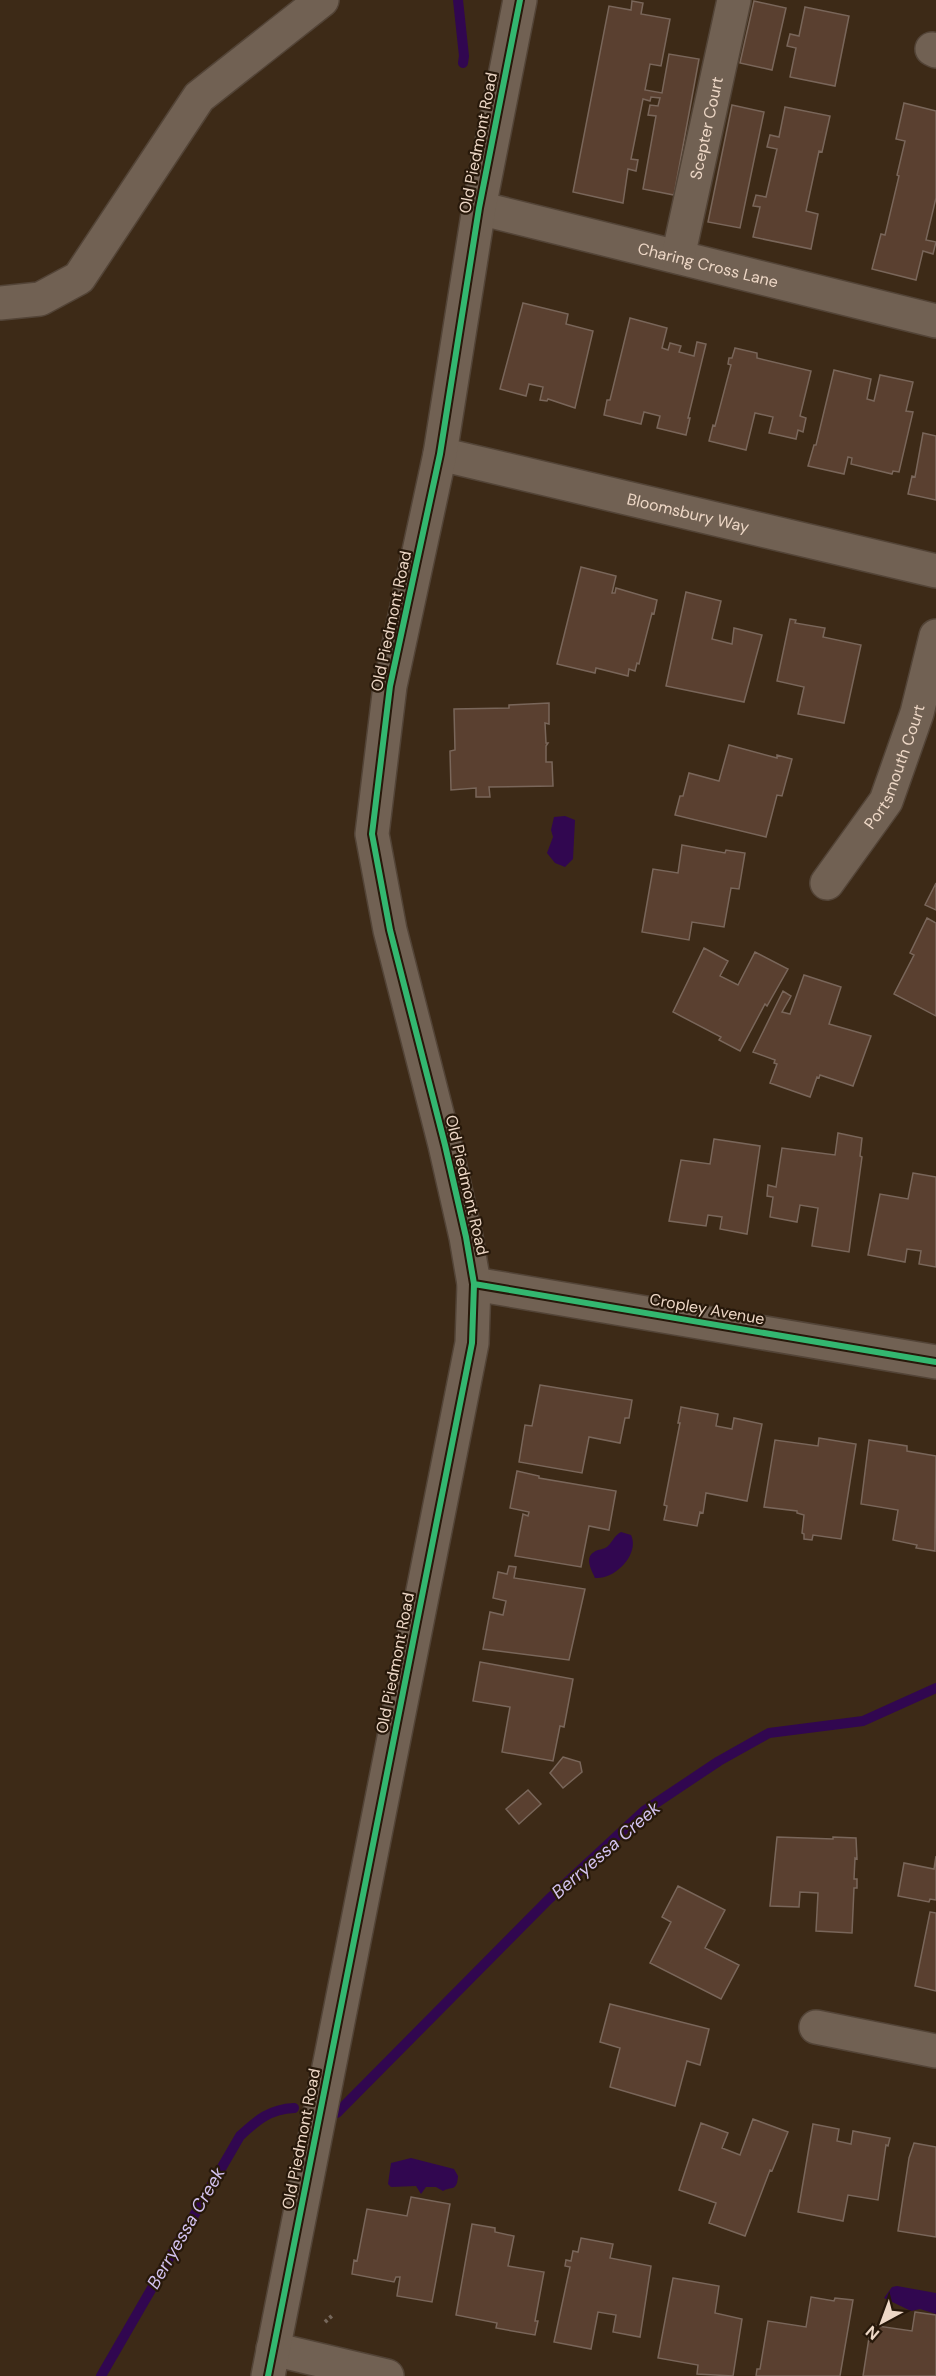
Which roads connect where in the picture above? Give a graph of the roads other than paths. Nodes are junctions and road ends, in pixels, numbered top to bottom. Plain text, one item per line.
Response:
1 (322, 0) edge
2 (520, 0) edge
3 (734, 0) edge
4 (479, 208) junction
5 (678, 257) junction
6 (0, 303) edge
7 (936, 321) edge
8 (440, 454) junction
9 (936, 571) edge
10 (936, 636) edge
11 (827, 883) dead end
12 (474, 1284) junction
13 (936, 1362) edge
14 (816, 2027) dead end
15 (936, 2051) edge
16 (270, 2362) edge
17 (387, 2376) edge

1 - 6 street
2 - 4 street, Old Piedmont Road
3 - 5 street, Scepter Court
4 - 5 street, Charing Cross Lane
4 - 8 street, Old Piedmont Road
5 - 7 street, Charing Cross Lane
8 - 9 street, Bloomsbury Way
8 - 12 street, Old Piedmont Road
10 - 11 street, Portsmouth Court
12 - 13 street, Cropley Avenue
12 - 16 street, Old Piedmont Road
14 - 15 street
16 - 17 street

